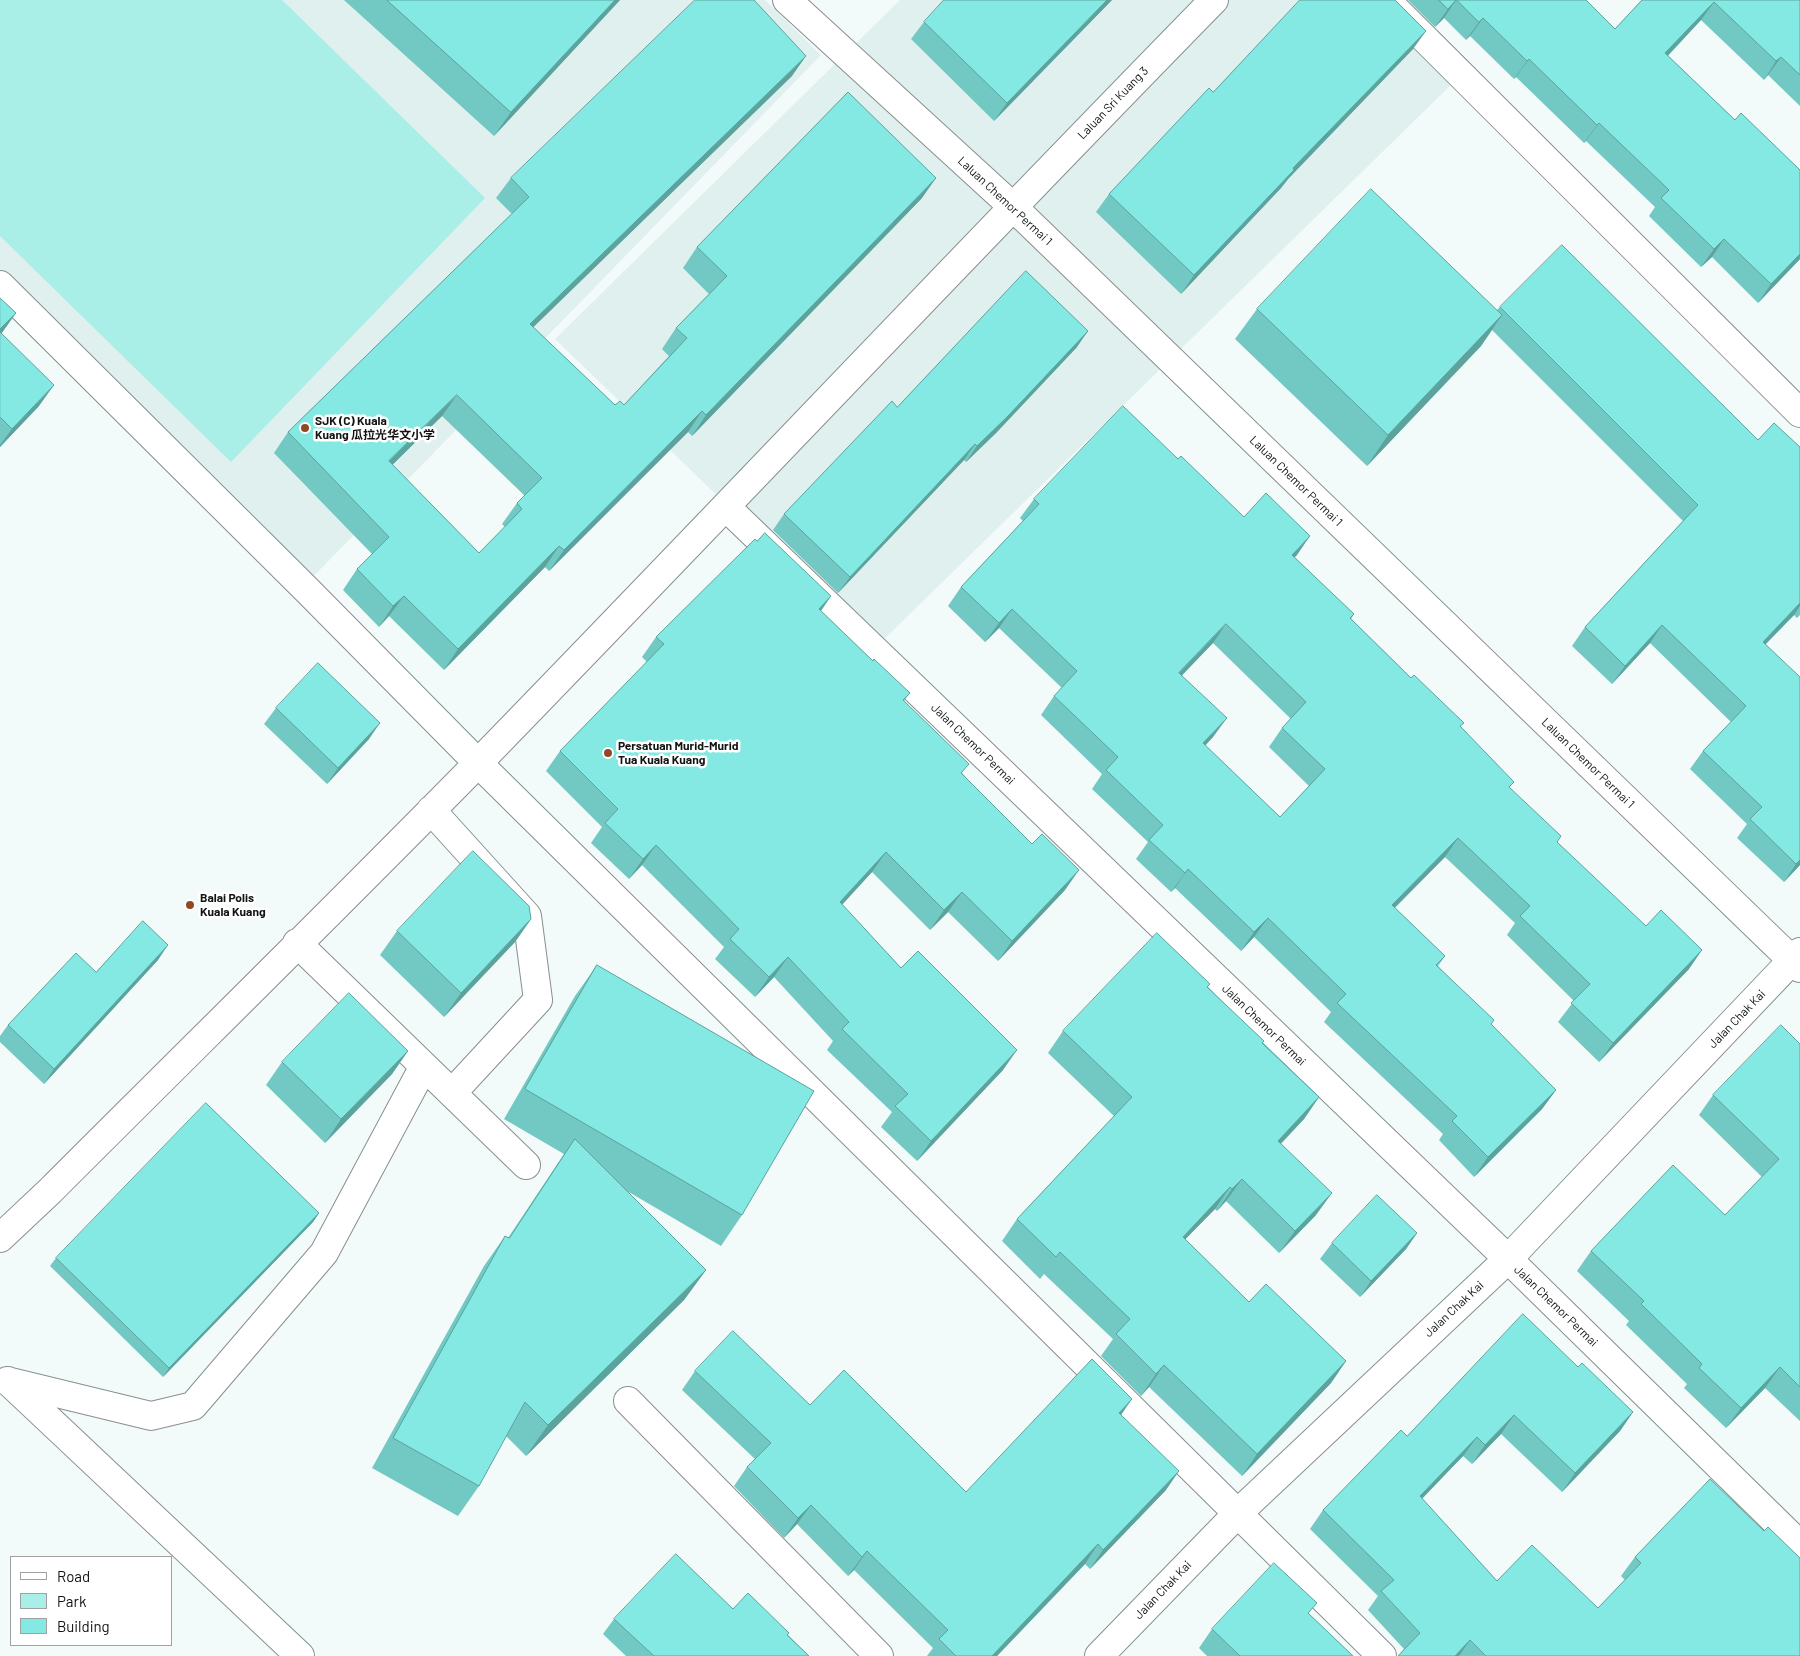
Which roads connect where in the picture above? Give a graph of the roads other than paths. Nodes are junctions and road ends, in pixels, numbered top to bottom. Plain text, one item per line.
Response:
1 (787, 0) edge
2 (1214, 0) edge
3 (1386, 0) edge
4 (1012, 206) junction
5 (0, 285) edge
6 (1800, 413) edge
7 (726, 507) junction
8 (478, 763) junction
9 (431, 810) junction
10 (297, 943) junction
11 (1797, 960) edge
12 (424, 1066) junction
13 (452, 1093) junction
14 (526, 1165) dead end
15 (0, 1238) edge
16 (1508, 1259) junction
17 (4, 1377) edge
18 (628, 1401) dead end
19 (1238, 1513) junction
20 (1800, 1545) edge
21 (300, 1656) edge
22 (879, 1656) edge
23 (1099, 1656) edge
24 (1382, 1656) edge

1 - 4 street, Laluan Chemor Permai 1
2 - 4 street, Laluan Sri Kuang 3
3 - 6 street
4 - 7 street, Laluan Sri Kuang 3
4 - 11 street, Laluan Chemor Permai 1
5 - 8 street
7 - 8 street, Laluan Sri Kuang 3
7 - 16 street, Jalan Chemor Permai
8 - 9 street, Laluan Sri Kuang 3
8 - 19 street
9 - 10 street, Laluan Sri Kuang 3
9 - 13 street
10 - 12 street
10 - 15 street, Laluan Sri Kuang 3
11 - 16 street, Jalan Chak Kai
12 - 13 street
12 - 17 street
13 - 14 street
16 - 19 street, Jalan Chak Kai
16 - 20 street, Jalan Chemor Permai
17 - 21 street
18 - 22 street
19 - 23 street, Jalan Chak Kai
19 - 24 street

